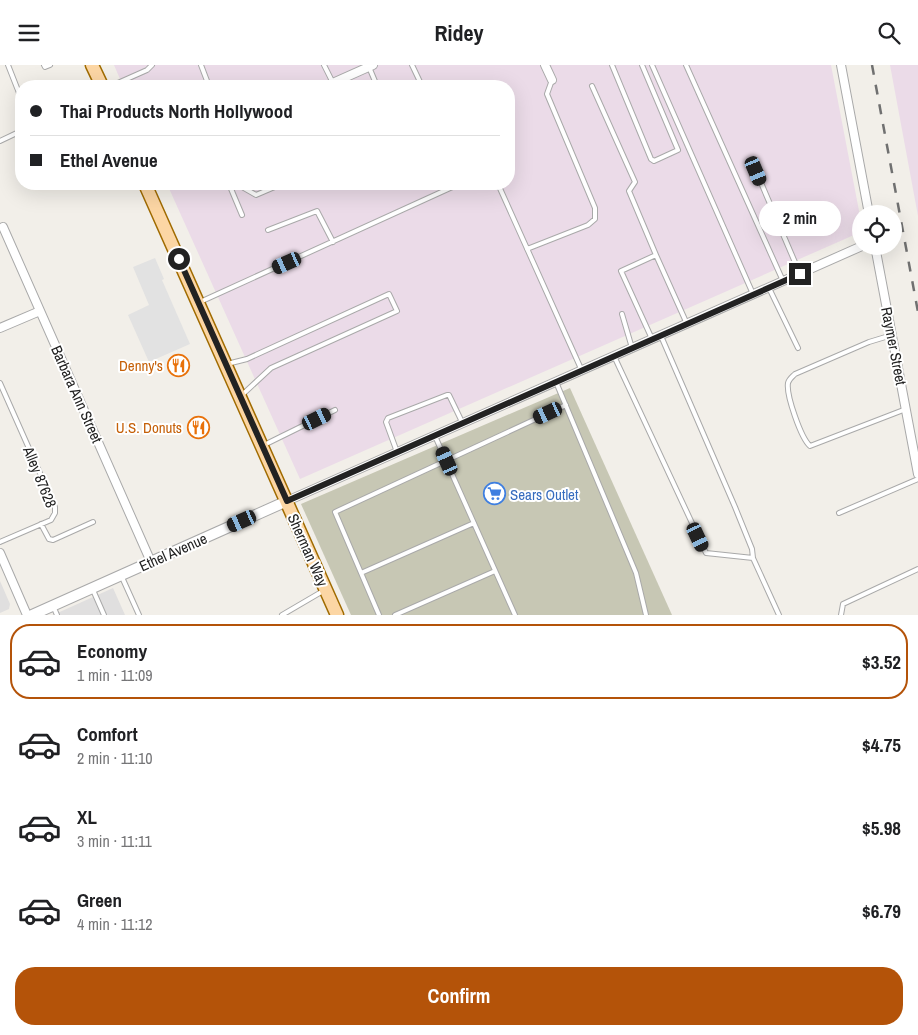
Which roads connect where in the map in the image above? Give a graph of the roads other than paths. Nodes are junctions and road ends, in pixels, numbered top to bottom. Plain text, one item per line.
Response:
1 (8, 65) edge
2 (44, 65) edge
3 (50, 65) edge
4 (92, 65) edge
5 (152, 65) edge
6 (201, 65) edge
7 (324, 65) edge
8 (412, 65) edge
9 (545, 65) edge
10 (612, 65) edge
11 (642, 65) edge
12 (652, 65) edge
13 (686, 65) edge
14 (841, 65) edge
15 (370, 66) edge
16 (99, 80) edge
17 (124, 80) edge
18 (207, 80) edge
19 (328, 80) edge
20 (340, 80) edge
21 (375, 80) edge
22 (419, 80) edge
23 (552, 80) joint
24 (15, 83) edge
25 (592, 86) dead end
26 (15, 134) edge
27 (0, 141) edge
28 (756, 171) dead end
29 (148, 190) edge
30 (232, 190) edge
31 (247, 190) edge
32 (268, 190) edge
33 (446, 190) edge
34 (501, 190) edge
35 (867, 205) edge
36 (242, 215) dead end
37 (3, 227) dead end
38 (268, 230) dead end
39 (332, 243) junction
40 (527, 249) junction
41 (852, 251) edge
42 (656, 255) junction
43 (878, 255) edge
44 (800, 274) junction
45 (783, 281) junction
46 (769, 287) junction
47 (754, 294) junction
48 (198, 303) junction
49 (40, 311) junction
50 (622, 314) dead end
51 (687, 324) junction
52 (0, 328) edge
53 (661, 335) junction
54 (892, 335) junction
55 (652, 339) junction
56 (632, 348) junction
57 (798, 348) dead end
58 (614, 356) junction
59 (226, 365) junction
60 (582, 371) junction
61 (556, 382) junction
62 (0, 383) edge
63 (240, 396) junction
64 (566, 405) junction
65 (906, 409) junction
66 (335, 411) dead end
67 (463, 423) junction
68 (435, 436) junction
69 (262, 446) junction
70 (397, 453) junction
71 (447, 461) junction
72 (918, 474) edge
73 (918, 479) edge
74 (287, 501) junction
75 (839, 513) dead end
76 (93, 522) dead end
77 (474, 523) junction
78 (41, 524) junction
79 (0, 543) edge
80 (0, 553) edge
81 (753, 558) junction
82 (151, 562) junction
83 (918, 569) edge
84 (495, 571) junction
85 (361, 573) junction
86 (121, 575) junction
87 (92, 588) junction
88 (326, 589) junction
89 (55, 610) edge
90 (28, 615) edge
91 (32, 615) edge
92 (104, 615) edge
93 (139, 615) edge
94 (282, 615) edge
95 (337, 615) edge
96 (379, 615) edge
97 (395, 615) edge
98 (514, 615) edge
99 (646, 615) edge
100 (779, 615) edge
101 (842, 615) edge

1 - 24 lane
2 - 3 lane
4 - 16 main road
5 - 17 lane
6 - 18 lane
7 - 19 lane
8 - 22 lane
9 - 23 street
10 - 11 lane
12 - 47 lane
13 - 45 lane
14 - 35 street
15 - 20 street
15 - 21 lane
23 - 40 lane
25 - 42 lane
26 - 27 lane
28 - 44 lane
29 - 48 main road, Sherman Way
30 - 36 lane
31 - 32 lane
33 - 39 lane
34 - 40 lane
37 - 49 street, Barbara Ann Street
38 - 39 lane
39 - 48 lane
40 - 60 lane
41 - 44 street, Ethel Avenue
42 - 51 lane
42 - 55 lane
43 - 54 street, Raymer Street
44 - 45 street, Ethel Avenue
45 - 46 street, Ethel Avenue
46 - 47 street, Ethel Avenue
46 - 57 lane
47 - 51 street, Ethel Avenue
48 - 59 main road, Sherman Way
49 - 52 street
49 - 82 street, Barbara Ann Street
50 - 56 lane
51 - 53 street, Ethel Avenue
53 - 55 street, Ethel Avenue
53 - 81 lane
54 - 65 street, Raymer Street
54 - 65 lane
55 - 56 street, Ethel Avenue
56 - 58 street, Ethel Avenue
58 - 60 street, Ethel Avenue
58 - 81 lane
59 - 63 main road, Sherman Way
59 - 63 lane
60 - 61 street, Ethel Avenue
61 - 64 lane
61 - 67 street, Ethel Avenue
62 - 78 lane, Alley 87628
63 - 69 main road, Sherman Way
64 - 71 lane
64 - 99 lane
65 - 72 street, Raymer Street
66 - 69 lane
67 - 68 street, Ethel Avenue
67 - 70 lane
68 - 70 street, Ethel Avenue
68 - 71 lane
69 - 74 main road, Sherman Way
70 - 74 street, Ethel Avenue
71 - 77 lane
71 - 85 lane
73 - 75 lane
74 - 82 street, Ethel Avenue
74 - 88 main road, Sherman Way
76 - 78 lane
77 - 84 lane
77 - 85 lane
78 - 79 lane, Alley 87628
80 - 90 street
81 - 100 lane
82 - 86 street, Ethel Avenue
83 - 101 lane
84 - 97 lane
84 - 98 lane
85 - 96 lane
86 - 87 street, Ethel Avenue
86 - 93 lane
87 - 89 street, Ethel Avenue
87 - 92 lane
88 - 94 lane
88 - 95 main road, Sherman Way
89 - 91 street, Ethel Avenue

